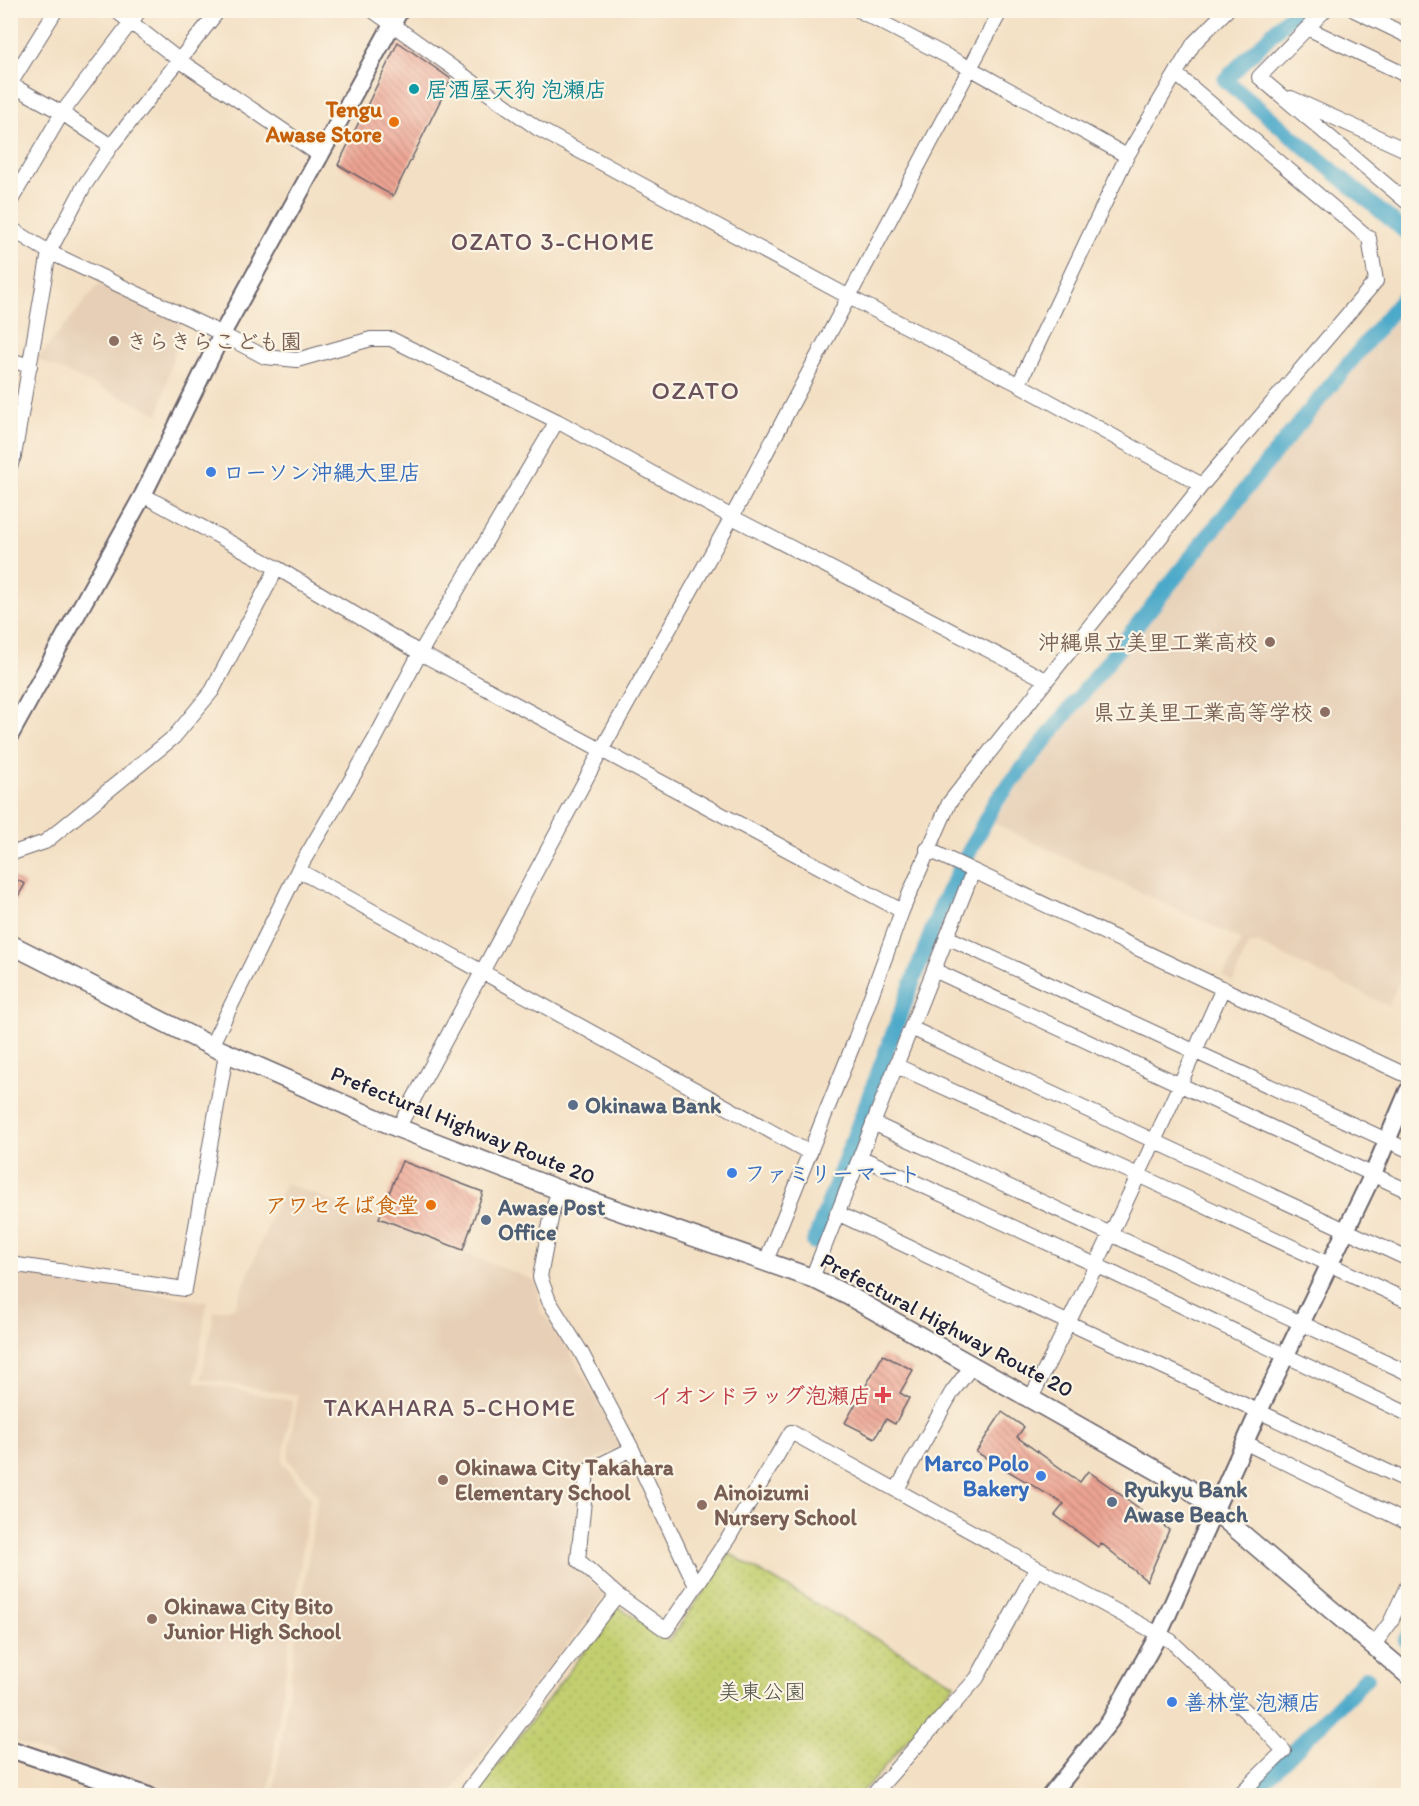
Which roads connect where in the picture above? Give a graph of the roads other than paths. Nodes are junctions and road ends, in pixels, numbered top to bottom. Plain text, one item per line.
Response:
1 (56, 10) edge
2 (115, 10) edge
3 (140, 10) edge
4 (219, 10) edge
5 (372, 10) edge
6 (858, 10) edge
7 (1001, 10) edge
8 (1227, 10) edge
9 (1325, 10) edge
10 (1354, 10) edge
11 (396, 18) edge
12 (132, 23) junction
13 (1307, 28) junction
14 (1408, 36) edge
15 (179, 60) junction
16 (970, 68) junction
17 (1176, 74) junction
18 (1408, 76) edge
19 (1276, 91) junction
20 (62, 113) junction
21 (111, 146) junction
22 (1408, 151) edge
23 (321, 156) junction
24 (1128, 156) junction
25 (1392, 189) junction
26 (1408, 196) edge
27 (10, 202) edge
28 (1408, 203) edge
29 (10, 228) edge
30 (49, 252) junction
31 (849, 297) junction
32 (222, 334) junction
33 (10, 360) edge
34 (30, 366) junction
35 (1019, 384) junction
36 (557, 421) junction
37 (10, 466) edge
38 (1202, 484) junction
39 (143, 495) junction
40 (732, 517) junction
41 (277, 568) junction
42 (420, 653) junction
43 (1046, 680) junction
44 (10, 735) edge
45 (602, 749) junction
46 (927, 849) junction
47 (10, 854) edge
48 (298, 870) junction
49 (973, 871) junction
50 (902, 910) junction
51 (947, 937) junction
52 (10, 944) edge
53 (933, 970) junction
54 (482, 973) junction
55 (1223, 988) junction
56 (911, 1028) junction
57 (218, 1050) junction
58 (1196, 1051) junction
59 (897, 1066) junction
60 (1408, 1076) edge
61 (1180, 1084) junction
62 (1408, 1092) edge
63 (873, 1123) junction
64 (398, 1128) junction
65 (1387, 1139) junction
66 (1154, 1141) junction
67 (1408, 1150) edge
68 (810, 1153) junction
69 (860, 1157) junction
70 (1373, 1173) junction
71 (1138, 1175) junction
72 (559, 1190) junction
73 (1408, 1191) edge
74 (837, 1213) junction
75 (1345, 1230) junction
76 (1111, 1233) junction
77 (1408, 1258) edge
78 (766, 1262) junction
79 (1329, 1263) junction
80 (10, 1264) edge
81 (1096, 1265) junction
82 (812, 1278) junction
83 (1408, 1301) edge
84 (1302, 1322) junction
85 (1069, 1323) junction
86 (1287, 1355) junction
87 (972, 1366) junction
88 (1408, 1373) edge
89 (1031, 1398) junction
90 (1260, 1411) junction
91 (1408, 1414) edge
92 (1246, 1443) junction
93 (632, 1449) junction
94 (1408, 1481) edge
95 (897, 1489) junction
96 (1215, 1510) junction
97 (1408, 1523) edge
98 (1037, 1568) junction
99 (1408, 1584) edge
100 (696, 1586) junction
101 (617, 1595) junction
102 (1159, 1634) junction
103 (1373, 1647) junction
104 (1408, 1675) edge
105 (10, 1749) edge
106 (883, 1785) junction
107 (149, 1796) edge
108 (464, 1796) edge
109 (872, 1796) edge
110 (893, 1796) edge
111 (1050, 1796) edge
112 (1238, 1796) edge

1 - 20 street
2 - 12 street
3 - 12 street
4 - 15 street
5 - 11 street
6 - 16 street
7 - 16 street
8 - 17 street
9 - 13 street
10 - 14 street
11 - 23 street
11 - 31 street
12 - 15 street
12 - 20 street
13 - 18 street
13 - 19 street
15 - 21 street
15 - 23 street
16 - 24 street
16 - 31 street
17 - 24 street
17 - 38 street
19 - 22 street
19 - 25 street
20 - 21 street
20 - 27 street
21 - 30 street
23 - 32 street
24 - 35 street
25 - 26 street
25 - 28 street
29 - 30 street
30 - 32 street
30 - 34 street
31 - 35 street
31 - 40 street
32 - 36 street
32 - 39 street
33 - 34 street
34 - 37 street
35 - 38 street
36 - 40 street
36 - 42 street
38 - 43 street
39 - 41 street
39 - 44 street
40 - 43 street
40 - 45 street
41 - 42 street
41 - 47 street
42 - 45 street
42 - 48 street
43 - 46 street
45 - 50 street
45 - 54 street
46 - 49 street
46 - 50 street
48 - 54 street
48 - 57 street
49 - 51 street
49 - 55 street
50 - 68 street
51 - 53 street
51 - 58 street
52 - 57 main road, Prefectural Highway Route 20
53 - 56 street
53 - 61 street
54 - 64 street
54 - 68 street
55 - 58 street
55 - 60 street
56 - 59 street
56 - 66 street
57 - 64 main road, Prefectural Highway Route 20
57 - 80 street
58 - 61 street
58 - 65 street
59 - 63 street
59 - 71 street
61 - 66 street
61 - 70 street
62 - 65 street
63 - 69 street
63 - 76 street
64 - 72 main road, Prefectural Highway Route 20
65 - 67 street
65 - 70 street
66 - 71 street
66 - 75 street
68 - 78 street
69 - 74 street
69 - 81 street
70 - 73 street
70 - 75 street
71 - 76 street
71 - 79 street
72 - 78 main road, Prefectural Highway Route 20
72 - 93 street
74 - 82 street
74 - 85 street
75 - 77 street
75 - 79 street
76 - 81 street
76 - 84 street
78 - 82 main road, Prefectural Highway Route 20
79 - 83 street
79 - 84 street
81 - 85 street
81 - 86 street
82 - 87 main road, Prefectural Highway Route 20
84 - 86 street
84 - 88 street
85 - 89 street
85 - 90 street
86 - 90 street
86 - 91 street
87 - 89 main road, Prefectural Highway Route 20
87 - 95 street
89 - 96 main road, Prefectural Highway Route 20
90 - 92 street
90 - 94 street
92 - 96 street
92 - 97 street
93 - 100 street
93 - 101 street
95 - 98 street
95 - 100 street
96 - 102 street
96 - 103 main road, Prefectural Highway Route 20
98 - 102 street
98 - 106 street
99 - 103 street
100 - 101 street
101 - 108 street
102 - 111 street
102 - 112 street
103 - 104 main road, Prefectural Highway Route 20
105 - 107 street
106 - 109 street
106 - 110 street

